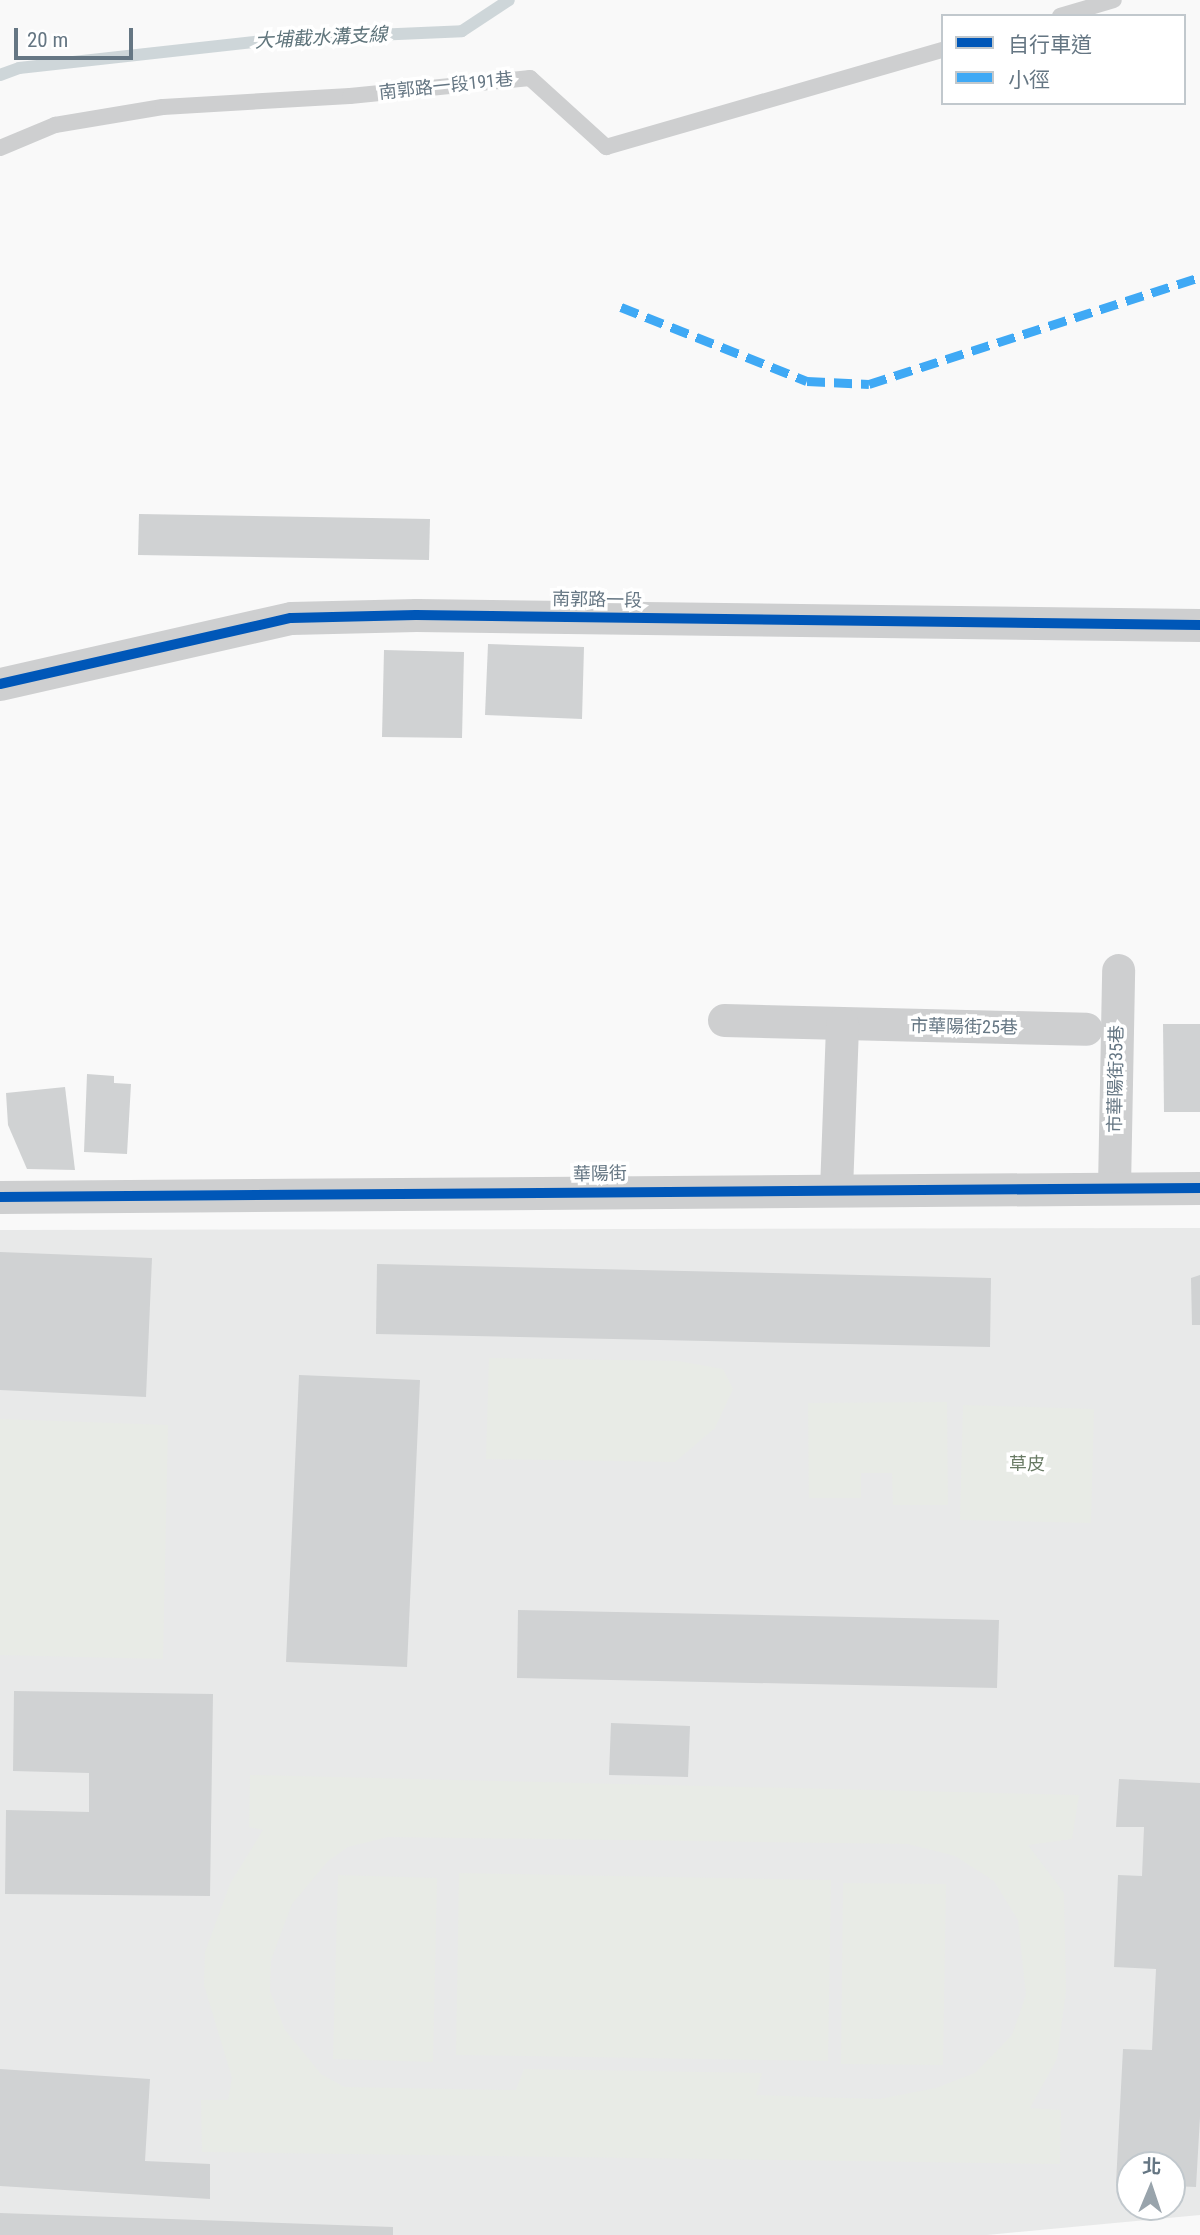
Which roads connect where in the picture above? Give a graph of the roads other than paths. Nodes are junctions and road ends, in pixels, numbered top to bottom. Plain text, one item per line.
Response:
1 (1114, 0) edge
2 (1067, 14) edge
3 (941, 51) edge
4 (0, 148) edge
5 (1200, 625) edge
6 (0, 684) edge
7 (1118, 970) dead end
8 (724, 1020) dead end
9 (842, 1024) junction
10 (1086, 1030) dead end
11 (1114, 1187) junction
12 (1200, 1188) edge
13 (836, 1190) junction
14 (0, 1197) edge

1 - 2 lane
3 - 4 lane, 南郭路一段191巷
5 - 6 street, 南郭路一段
7 - 11 street, 市華陽街35巷
8 - 9 street, 市華陽街25巷
9 - 10 street, 市華陽街25巷
9 - 13 street
11 - 12 street, 華陽街
11 - 13 street, 華陽街
13 - 14 street, 華陽街

